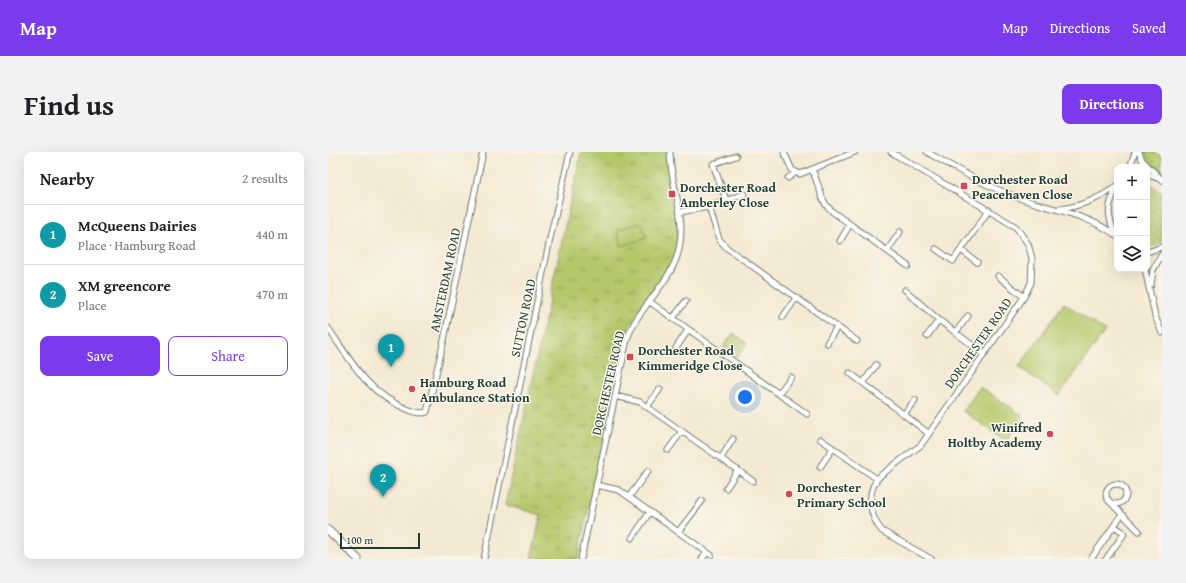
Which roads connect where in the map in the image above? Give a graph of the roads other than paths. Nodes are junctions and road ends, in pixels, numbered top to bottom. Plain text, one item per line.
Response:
1 (483, 152) edge
2 (570, 152) edge
3 (670, 152) edge
4 (784, 152) edge
5 (855, 152) edge
6 (891, 152) edge
7 (926, 152) edge
8 (1135, 152) edge
9 (1139, 152) edge
10 (736, 156) dead end
11 (1131, 164) edge
12 (812, 169) junction
13 (795, 173) junction
14 (1150, 175) edge
15 (788, 178) dead end
16 (1162, 180) edge
17 (1114, 188) edge
18 (1114, 192) edge
19 (744, 194) dead end
20 (726, 200) junction
21 (708, 207) junction
22 (990, 210) junction
23 (1056, 210) junction
24 (680, 212) junction
25 (850, 224) junction
26 (1114, 231) edge
27 (900, 232) dead end
28 (1114, 235) edge
29 (840, 240) dead end
30 (1162, 247) edge
31 (936, 249) dead end
32 (961, 250) junction
33 (887, 251) junction
34 (1150, 251) edge
35 (1162, 254) edge
36 (978, 262) dead end
37 (908, 266) dead end
38 (1146, 272) edge
39 (998, 276) dead end
40 (1150, 288) junction
41 (905, 290) dead end
42 (1024, 297) junction
43 (796, 298) junction
44 (686, 301) dead end
45 (650, 302) junction
46 (968, 316) dead end
47 (783, 317) dead end
48 (672, 318) junction
49 (939, 320) junction
50 (837, 327) junction
51 (328, 328) edge
52 (688, 330) junction
53 (956, 332) junction
54 (1162, 333) edge
55 (927, 336) dead end
56 (857, 341) dead end
57 (827, 343) dead end
58 (676, 348) dead end
59 (984, 354) junction
60 (876, 365) dead end
61 (850, 373) dead end
62 (791, 377) dead end
63 (863, 383) junction
64 (660, 389) dead end
65 (779, 394) junction
66 (615, 396) junction
67 (915, 400) dead end
68 (647, 407) junction
69 (807, 414) dead end
70 (904, 414) junction
71 (682, 431) junction
72 (928, 433) junction
73 (820, 438) dead end
74 (733, 439) dead end
75 (833, 448) junction
76 (668, 450) dead end
77 (721, 458) junction
78 (820, 466) dead end
79 (648, 470) dead end
80 (738, 470) junction
81 (877, 479) junction
82 (753, 480) dead end
83 (596, 485) junction
84 (726, 488) dead end
85 (628, 497) junction
86 (702, 501) dead end
87 (1110, 502) dead end
88 (650, 512) junction
89 (1122, 514) junction
90 (1114, 526) junction
91 (328, 530) edge
92 (1138, 531) dead end
93 (678, 532) junction
94 (632, 538) dead end
95 (358, 559) edge
96 (484, 559) edge
97 (581, 559) edge
98 (702, 559) edge
99 (931, 559) edge
100 (1091, 559) edge
101 (1106, 559) edge

1 - 51 street, AMSTERDAM ROAD
2 - 96 street, SUTTON ROAD
3 - 24 street, DORCHESTER ROAD
4 - 13 street
5 - 12 street
6 - 22 street, DORCHESTER ROAD
7 - 23 street
8 - 11 street
9 - 16 street
10 - 20 street
12 - 13 street
12 - 25 street
13 - 15 street
14 - 16 street
17 - 23 street
18 - 26 street
19 - 20 street
20 - 21 street
21 - 24 street
21 - 43 street
22 - 32 street
22 - 42 street, DORCHESTER ROAD
23 - 28 street
24 - 45 street, DORCHESTER ROAD
25 - 29 street
25 - 33 street
27 - 33 street
30 - 34 street
31 - 32 street
32 - 36 street
33 - 37 street
35 - 40 street
38 - 40 street
39 - 42 street
40 - 54 street
41 - 49 street
42 - 59 street, DORCHESTER ROAD
43 - 47 street
43 - 50 street
44 - 48 street
45 - 48 street
45 - 66 street, DORCHESTER ROAD
46 - 53 street
48 - 52 street
49 - 53 street
49 - 55 street
50 - 56 street
50 - 57 street
52 - 58 street
52 - 65 street
53 - 59 street
59 - 72 street, DORCHESTER ROAD
60 - 63 street
61 - 63 street
62 - 65 street
63 - 70 street
64 - 68 street
65 - 69 street
66 - 68 street
66 - 83 street, DORCHESTER ROAD
67 - 70 street
68 - 71 street
70 - 72 street
71 - 76 street
71 - 77 street
72 - 81 street, DORCHESTER ROAD
73 - 75 street
74 - 77 street
75 - 78 street
75 - 81 street
77 - 80 street
79 - 85 street
80 - 82 street
80 - 84 street
81 - 99 street
83 - 85 street
83 - 97 street, DORCHESTER ROAD
85 - 88 street
86 - 93 street
87 - 89 street
88 - 93 street
88 - 94 street
89 - 90 street
89 - 92 street
90 - 100 street
90 - 101 street
91 - 95 main road
93 - 98 street

